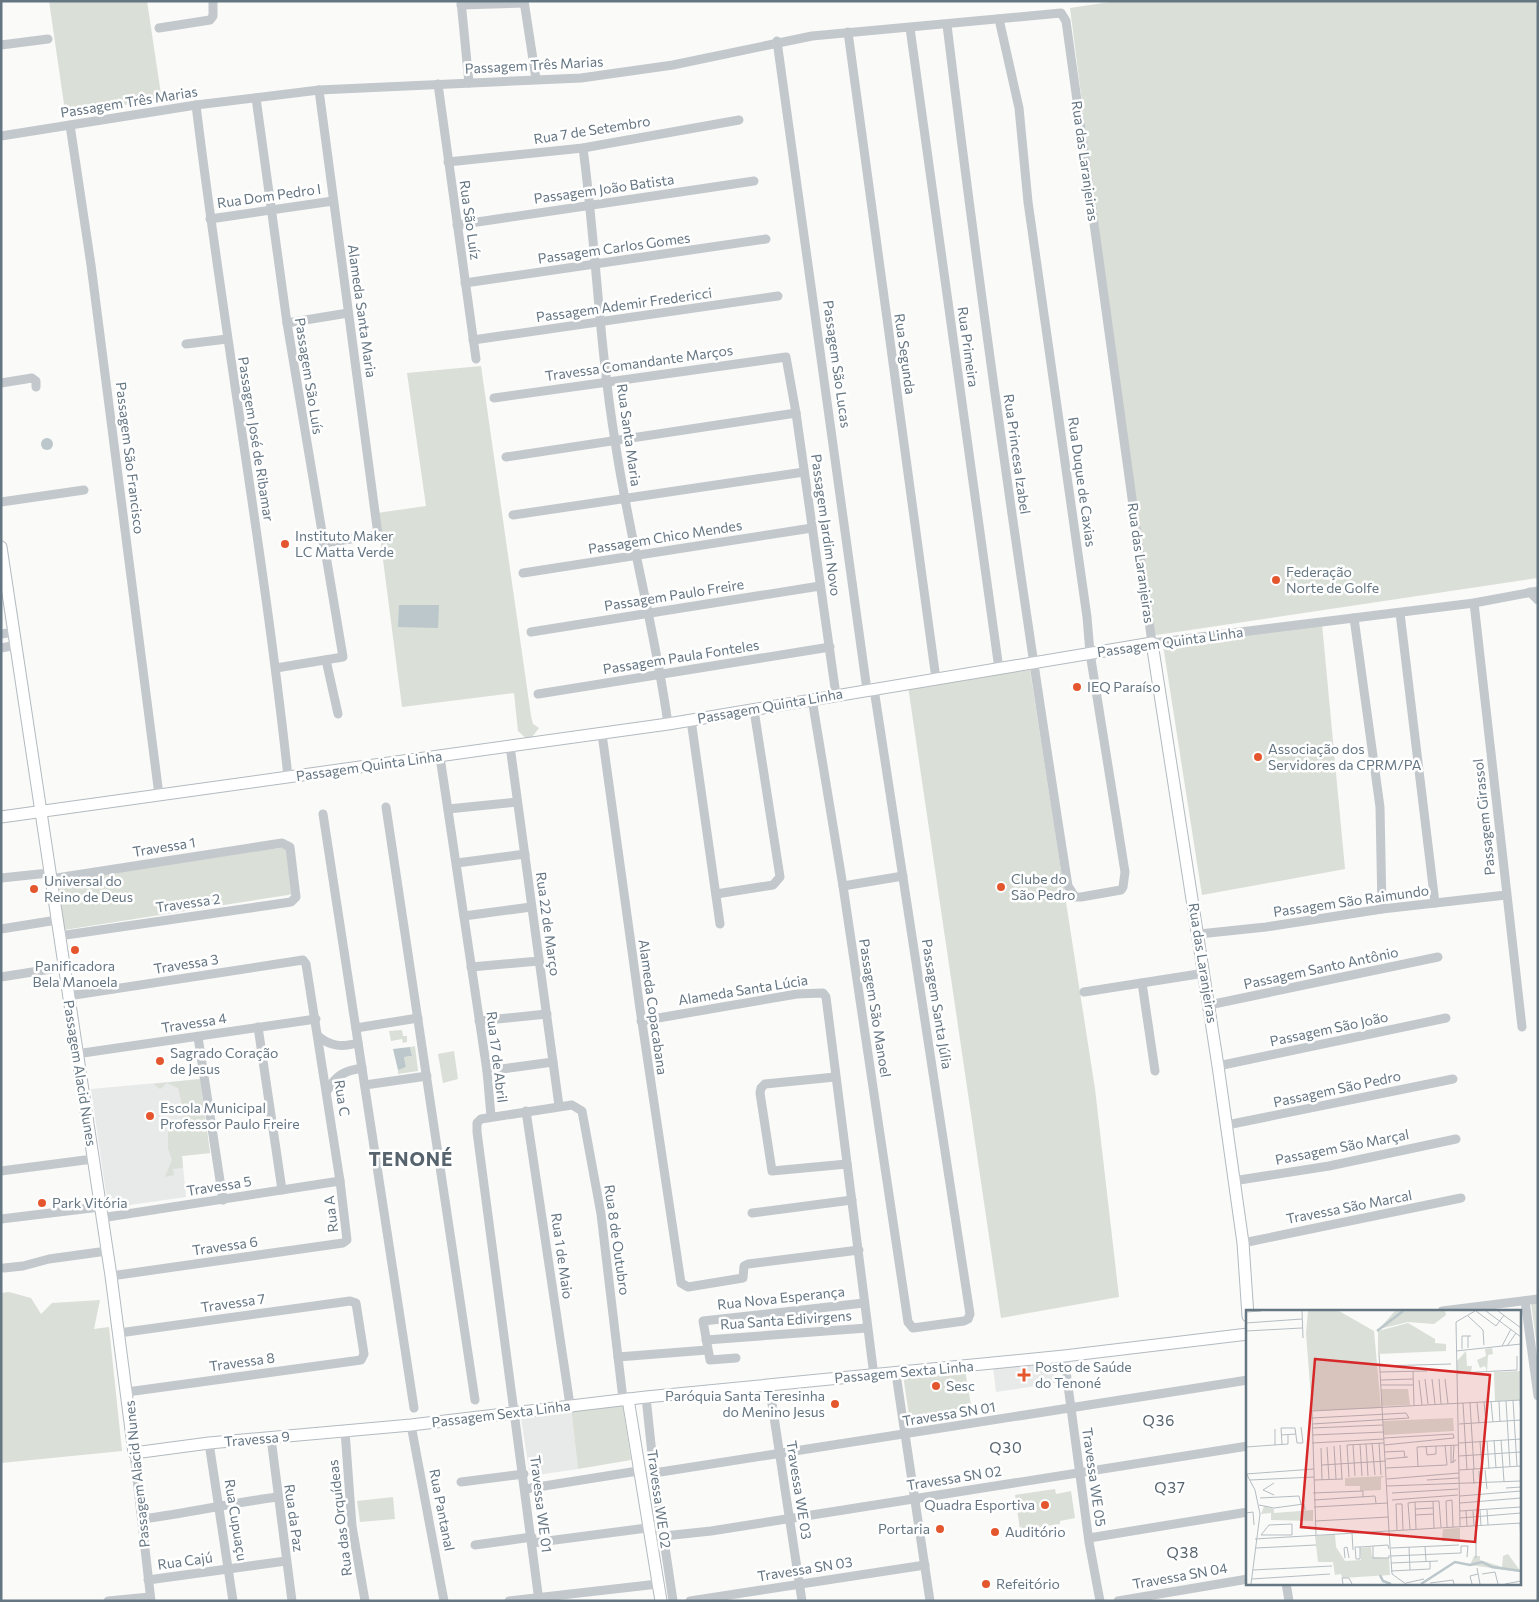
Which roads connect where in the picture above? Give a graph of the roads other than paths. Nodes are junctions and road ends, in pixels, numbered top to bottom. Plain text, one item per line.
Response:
1 (213, 1) edge
2 (524, 2) edge
3 (461, 3) edge
4 (1064, 17) joint
5 (999, 19) junction
6 (947, 25) junction
7 (159, 28) dead end
8 (910, 28) junction
9 (848, 32) junction
10 (48, 39) dead end
11 (777, 41) junction
12 (1, 45) edge
13 (536, 79) junction
14 (469, 83) junction
15 (438, 84) junction
16 (318, 90) junction
17 (256, 98) junction
18 (196, 105) junction
19 (739, 120) dead end
20 (70, 125) junction
21 (1, 136) edge
22 (583, 148) junction
23 (448, 162) junction
24 (754, 181) dead end
25 (333, 201) junction
26 (591, 205) junction
27 (272, 209) junction
28 (210, 218) junction
29 (457, 225) junction
30 (766, 239) dead end
31 (597, 265) junction
32 (465, 283) junction
33 (778, 296) dead end
34 (348, 313) junction
35 (287, 322) junction
36 (601, 323) junction
37 (227, 338) junction
38 (473, 340) junction
39 (186, 344) dead end
40 (476, 360) dead end
41 (788, 360) joint
42 (608, 381) junction
43 (1, 382) edge
44 (36, 387) dead end
45 (494, 398) dead end
46 (796, 413) junction
47 (614, 440) junction
48 (506, 457) dead end
49 (804, 472) junction
50 (84, 490) dead end
51 (624, 498) junction
52 (1, 502) edge
53 (513, 515) dead end
54 (812, 528) junction
55 (323, 543) junction
56 (1, 547) edge
57 (636, 555) junction
58 (2, 561) edge
59 (523, 573) dead end
60 (820, 586) junction
61 (1534, 591) edge
62 (1538, 600) edge
63 (1474, 603) junction
64 (648, 612) junction
65 (1400, 613) junction
66 (1354, 618) junction
67 (14, 632) junction
68 (531, 632) dead end
69 (1, 634) edge
70 (1152, 643) junction
71 (17, 645) junction
72 (830, 647) junction
73 (1, 648) edge
74 (1090, 653) junction
75 (326, 660) junction
76 (1033, 663) junction
77 (276, 668) junction
78 (999, 669) junction
79 (661, 674) junction
80 (936, 680) junction
81 (871, 690) junction
82 (538, 694) dead end
83 (836, 695) junction
84 (812, 699) junction
85 (754, 710) junction
86 (338, 714) dead end
87 (691, 720) junction
88 (668, 724) junction
89 (602, 734) junction
90 (510, 746) junction
91 (440, 757) junction
92 (288, 777) junction
93 (160, 795) junction
94 (517, 802) junction
95 (386, 807) dead end
96 (448, 809) junction
97 (40, 811) junction
98 (323, 814) dead end
99 (1, 818) edge
100 (525, 854) junction
101 (457, 863) junction
102 (50, 876) junction
103 (903, 876) junction
104 (1, 878) edge
105 (843, 886) junction
106 (1068, 886) joint
107 (716, 894) junction
108 (1506, 896) junction
109 (292, 902) joint
110 (1435, 903) junction
111 (531, 907) junction
112 (1382, 909) junction
113 (464, 916) junction
114 (57, 920) junction
115 (720, 924) dead end
116 (1, 929) edge
117 (1199, 934) junction
118 (59, 936) junction
119 (1438, 957) dead end
120 (539, 961) junction
121 (306, 964) joint
122 (64, 967) junction
123 (471, 967) junction
124 (1205, 973) junction
125 (1, 977) edge
126 (1142, 983) junction
127 (1084, 992) dead end
128 (68, 996) junction
129 (1209, 1005) junction
130 (547, 1014) junction
131 (418, 1018) junction
132 (1446, 1018) dead end
133 (316, 1019) junction
134 (479, 1021) junction
135 (641, 1021) junction
136 (258, 1026) junction
137 (1522, 1027) dead end
138 (356, 1028) junction
139 (318, 1036) junction
140 (198, 1037) junction
141 (358, 1043) junction
142 (76, 1054) junction
143 (553, 1062) junction
144 (1218, 1066) junction
145 (362, 1068) junction
146 (487, 1071) junction
147 (1155, 1071) dead end
148 (427, 1076) junction
149 (835, 1077) junction
150 (1452, 1079) dead end
151 (365, 1085) junction
152 (327, 1091) junction
153 (559, 1106) junction
154 (526, 1111) junction
155 (491, 1116) junction
156 (1226, 1125) junction
157 (1456, 1139) dead end
158 (93, 1159) junction
159 (847, 1164) junction
160 (1, 1171) edge
161 (340, 1181) junction
162 (1233, 1181) junction
163 (282, 1190) junction
164 (1461, 1198) dead end
165 (223, 1200) junction
166 (852, 1200) junction
167 (100, 1212) junction
168 (752, 1213) dead end
169 (1, 1219) edge
170 (343, 1243) joint
171 (1243, 1243) junction
172 (859, 1250) junction
173 (107, 1251) junction
174 (4, 1268) dead end
175 (111, 1276) junction
176 (1538, 1299) edge
177 (1525, 1301) junction
178 (864, 1303) junction
179 (1248, 1310) edge
180 (1450, 1310) edge
181 (908, 1322) joint
182 (867, 1328) junction
183 (119, 1333) junction
184 (1246, 1334) edge
185 (706, 1340) junction
186 (707, 1350) junction
187 (1064, 1356) junction
188 (618, 1357) junction
189 (736, 1358) dead end
190 (361, 1360) joint
191 (896, 1374) junction
192 (874, 1376) junction
193 (1246, 1380) edge
194 (769, 1384) junction
195 (127, 1392) junction
196 (1538, 1396) edge
197 (646, 1397) junction
198 (626, 1399) junction
199 (476, 1400) dead end
200 (570, 1405) junction
201 (414, 1408) dead end
202 (1070, 1409) junction
203 (516, 1411) junction
204 (411, 1425) junction
205 (381, 1428) joint
206 (345, 1431) junction
207 (904, 1434) junction
208 (271, 1438) junction
209 (209, 1443) junction
210 (1246, 1446) edge
211 (134, 1453) junction
212 (780, 1453) junction
213 (638, 1471) junction
214 (654, 1473) junction
215 (1079, 1473) junction
216 (524, 1474) junction
217 (461, 1482) dead end
218 (525, 1488) junction
219 (277, 1497) junction
220 (915, 1498) junction
221 (220, 1505) junction
222 (1246, 1512) edge
223 (142, 1519) junction
224 (789, 1519) junction
225 (662, 1526) junction
226 (648, 1528) junction
227 (664, 1536) junction
228 (1089, 1538) junction
229 (532, 1540) junction
230 (474, 1545) dead end
231 (286, 1561) junction
232 (925, 1565) junction
233 (230, 1568) junction
234 (1246, 1579) edge
235 (148, 1580) junction
236 (800, 1583) junction
237 (658, 1584) junction
238 (1286, 1584) edge
239 (151, 1599) edge
240 (539, 1599) edge
241 (108, 1601) edge
242 (233, 1601) edge
243 (292, 1601) edge
244 (365, 1601) edge
245 (444, 1601) edge
246 (509, 1601) edge
247 (660, 1601) edge
248 (673, 1601) edge
249 (690, 1601) edge
250 (802, 1601) edge
251 (930, 1601) edge
252 (1100, 1601) edge
253 (1118, 1601) edge
254 (1288, 1601) edge

1 - 7 street
2 - 3 street
2 - 13 street
3 - 14 street
4 - 5 street, Passagem Três Marias
4 - 70 street, Rua das Laranjeiras
5 - 6 street, Passagem Três Marias
5 - 74 street, Rua Duque de Caxias
6 - 8 street, Passagem Três Marias
6 - 76 street, Rua Princesa Izabel
8 - 9 street, Passagem Três Marias
8 - 78 street, Rua Primeira
9 - 11 street, Passagem Três Marias
9 - 80 street, Rua Segunda
10 - 12 street
11 - 13 street, Passagem Três Marias
11 - 81 street, Passagem São Lucas
13 - 14 street, Passagem Três Marias
14 - 15 street, Passagem Três Marias
15 - 16 street, Passagem Três Marias
15 - 23 street, Rua São Luíz
16 - 17 street, Passagem Três Marias
16 - 25 street, Alameda Santa Maria
17 - 18 street, Passagem Três Marias
17 - 27 street, Passagem São Luís
18 - 20 street, Passagem Três Marias
18 - 28 street, Passagem José de Ribamar
19 - 22 street, Rua 7 de Setembro
20 - 21 street, Passagem Três Marias
20 - 93 street, Passagem São Francisco
22 - 23 street, Rua 7 de Setembro
22 - 26 street, Rua Santa Maria
23 - 29 street, Rua São Luíz
24 - 26 street, Passagem João Batista
25 - 27 street, Rua Dom Pedro I
25 - 34 street, Alameda Santa Maria
26 - 29 street, Passagem João Batista
26 - 31 street, Rua Santa Maria
27 - 28 street, Rua Dom Pedro I
27 - 35 street, Passagem São Luís
28 - 37 street, Passagem José de Ribamar
29 - 32 street, Rua São Luíz
30 - 31 street, Passagem Carlos Gomes
31 - 32 street, Passagem Carlos Gomes
31 - 36 street, Rua Santa Maria
32 - 38 street, Rua São Luíz
33 - 36 street, Passagem Ademir Fredericci
34 - 35 street
34 - 55 street, Alameda Santa Maria
35 - 55 street, Passagem São Luís
36 - 38 street, Passagem Ademir Fredericci
36 - 42 street, Rua Santa Maria
37 - 39 street
37 - 77 street, Passagem José de Ribamar
38 - 40 street, Rua São Luíz
41 - 42 street, Travessa Comandante Marços
41 - 46 street, Passagem Jardim Novo
42 - 45 street, Travessa Comandante Marços
42 - 47 street, Rua Santa Maria
43 - 44 street
46 - 47 street
46 - 49 street, Passagem Jardim Novo
47 - 48 street
47 - 51 street, Rua Santa Maria
49 - 51 street
49 - 54 street, Passagem Jardim Novo
50 - 52 street
51 - 53 street
51 - 57 street, Rua Santa Maria
54 - 57 street, Passagem Chico Mendes
54 - 60 street, Passagem Jardim Novo
55 - 75 street, Passagem São Luís
56 - 58 street, Passagem Alacid Nunes
57 - 59 street, Passagem Chico Mendes
57 - 64 street, Rua Santa Maria
58 - 67 street, Passagem Alacid Nunes
60 - 64 street, Passagem Paulo Freire
60 - 72 street, Passagem Jardim Novo
61 - 62 street
61 - 63 street, Passagem Quinta Linha
63 - 65 street, Passagem Quinta Linha
63 - 108 street, Passagem Girassol
64 - 68 street, Passagem Paulo Freire
64 - 79 street, Rua Santa Maria
65 - 66 street, Passagem Quinta Linha
65 - 110 street
66 - 70 street, Passagem Quinta Linha
66 - 112 street
67 - 69 street
67 - 71 street, Passagem Alacid Nunes
70 - 74 street, Passagem Quinta Linha
70 - 117 street, Rua das Laranjeiras
71 - 73 street
71 - 97 street, Passagem Alacid Nunes
72 - 79 street, Passagem Paula Fonteles
72 - 83 street, Passagem Jardim Novo
74 - 76 street, Passagem Quinta Linha
74 - 106 street, Rua Duque de Caxias
75 - 77 street
75 - 86 street
76 - 78 street, Passagem Quinta Linha
76 - 106 street, Rua Princesa Izabel
77 - 92 street, Passagem José de Ribamar
78 - 80 street, Passagem Quinta Linha
79 - 82 street, Passagem Paula Fonteles
79 - 88 street, Rua Santa Maria
80 - 81 street, Passagem Quinta Linha
81 - 83 street, Passagem Quinta Linha
81 - 103 street, Passagem Santa Júlia
83 - 84 street, Passagem Quinta Linha
84 - 85 street, Passagem Quinta Linha
84 - 105 street, Passagem São Manoel
85 - 87 street, Passagem Quinta Linha
85 - 107 street
87 - 88 street, Passagem Quinta Linha
87 - 107 street
88 - 89 street, Passagem Quinta Linha
89 - 90 street, Passagem Quinta Linha
89 - 135 street, Alameda Copacabana
90 - 91 street, Passagem Quinta Linha
90 - 94 street, Rua 22 de Março
91 - 92 street, Passagem Quinta Linha
91 - 96 street, Rua 17 de Abril
92 - 93 street, Passagem Quinta Linha
93 - 97 street, Passagem Quinta Linha
94 - 96 street
94 - 100 street, Rua 22 de Março
95 - 131 street
96 - 101 street, Rua 17 de Abril
97 - 99 street, Passagem Quinta Linha
97 - 102 street, Passagem Alacid Nunes
98 - 138 street
100 - 101 street
100 - 111 street, Rua 22 de Março
101 - 113 street, Rua 17 de Abril
102 - 104 street, Travessa 1
102 - 109 street, Travessa 1
102 - 114 street, Passagem Alacid Nunes
103 - 105 street
103 - 181 street, Passagem Santa Júlia
105 - 181 street, Passagem São Manoel
107 - 115 street
108 - 110 street, Passagem São Raimundo
108 - 137 street, Passagem Girassol
109 - 118 street, Travessa 2
110 - 112 street, Passagem São Raimundo
111 - 113 street
111 - 120 street, Rua 22 de Março
112 - 117 street, Passagem São Raimundo
113 - 123 street, Rua 17 de Abril
114 - 116 street
114 - 118 street, Passagem Alacid Nunes
117 - 124 street, Rua das Laranjeiras
118 - 122 street, Passagem Alacid Nunes
119 - 129 street, Passagem Santo Antônio
120 - 123 street
120 - 130 street, Rua 22 de Março
121 - 128 street, Travessa 3
121 - 133 street, Rua C
122 - 125 street
122 - 128 street, Passagem Alacid Nunes
123 - 134 street, Rua 17 de Abril
124 - 126 street
124 - 129 street, Rua das Laranjeiras
126 - 127 street
126 - 147 street
128 - 142 street, Passagem Alacid Nunes
129 - 144 street, Rua das Laranjeiras
130 - 134 street
130 - 143 street, Rua 22 de Março
131 - 138 street
131 - 148 street
132 - 144 street, Passagem São João
133 - 136 street, Travessa 4
133 - 139 street, Rua C
134 - 146 street, Rua 17 de Abril
135 - 149 street, Alameda Santa Lúcia
135 - 172 street, Alameda Copacabana
136 - 140 street, Travessa 4
136 - 163 street
138 - 141 street
139 - 141 street
139 - 152 street, Rua C
140 - 142 street, Travessa 4
140 - 165 street
141 - 145 street
142 - 158 street, Passagem Alacid Nunes
143 - 146 street
143 - 153 street, Rua 22 de Março
144 - 156 street, Rua das Laranjeiras
145 - 151 street
145 - 152 street
146 - 155 street, Rua 17 de Abril
148 - 151 street
148 - 199 street
149 - 159 street
149 - 159 street
150 - 156 street, Passagem São Pedro
151 - 201 street
152 - 161 street, Rua C
153 - 154 street
153 - 188 street, Rua 8 de Outubro
154 - 155 street
154 - 200 street, Rua 1 de Maio
155 - 203 street, Rua 17 de Abril
156 - 162 street, Rua das Laranjeiras
157 - 162 street, Passagem São Marçal
158 - 160 street
158 - 167 street, Passagem Alacid Nunes
159 - 166 street
161 - 163 street, Travessa 5
161 - 170 street, Rua A
162 - 171 street, Rua das Laranjeiras
163 - 165 street, Travessa 5
164 - 171 street, Travessa São Marcal
165 - 167 street, Travessa 5
166 - 168 street
166 - 172 street
167 - 169 street, Travessa 5
167 - 173 street, Passagem Alacid Nunes
170 - 175 street, Travessa 6
171 - 179 street, Rua das Laranjeiras
172 - 178 street
173 - 174 street
173 - 175 street, Passagem Alacid Nunes
175 - 183 street, Passagem Alacid Nunes
176 - 177 street
177 - 180 street
177 - 196 street
178 - 182 street
178 - 185 street, Rua Nova Esperança
182 - 185 street, Rua Santa Edivirgens
182 - 192 street
183 - 190 street, Travessa 7
183 - 195 street, Passagem Alacid Nunes
184 - 187 street, Passagem Sexta Linha
185 - 186 street
186 - 188 street
186 - 189 street
187 - 191 street, Passagem Sexta Linha
187 - 202 street, Travessa WE 05
188 - 198 street, Rua 8 de Outubro
190 - 195 street, Travessa 8
191 - 192 street, Passagem Sexta Linha
191 - 207 street
192 - 194 street, Passagem Sexta Linha
193 - 202 street, Travessa SN 01
194 - 197 street, Passagem Sexta Linha
194 - 212 street, Travessa WE 03
195 - 211 street, Passagem Alacid Nunes
197 - 198 street, Passagem Sexta Linha
197 - 214 street, Travessa WE 02
198 - 200 street, Passagem Sexta Linha
198 - 213 street, Travessa WE 02
200 - 203 street, Passagem Sexta Linha
202 - 207 street, Travessa SN 01
202 - 215 street, Travessa WE 05
203 - 204 street, Passagem Sexta Linha
203 - 216 street, Travessa WE 01
204 - 205 street, Passagem Sexta Linha
204 - 245 street, Rua Pantanal
205 - 206 street, Travessa 9
206 - 208 street, Travessa 9
206 - 244 street, Rua das Orquídeas
207 - 212 street, Travessa SN 01
207 - 220 street
208 - 209 street, Travessa 9
208 - 219 street, Rua da Paz
209 - 211 street, Travessa 9
209 - 221 street, Rua Cupuaçu
210 - 215 street, Travessa SN 02
211 - 223 street, Passagem Alacid Nunes
212 - 214 street, Travessa SN 01
212 - 224 street, Travessa WE 03
213 - 218 street
213 - 226 street, Travessa WE 02
214 - 225 street, Travessa WE 02
215 - 220 street, Travessa SN 02
215 - 228 street, Travessa WE 05
216 - 217 street
216 - 218 street, Travessa WE 01
218 - 229 street, Travessa WE 01
219 - 221 street
219 - 231 street, Rua da Paz
220 - 224 street, Travessa SN 02
220 - 232 street
221 - 223 street
221 - 233 street, Rua Cupuaçu
222 - 228 street
223 - 235 street, Passagem Alacid Nunes
224 - 227 street, Travessa SN 02
224 - 236 street, Travessa WE 03
225 - 226 street
225 - 227 street, Travessa WE 02
226 - 229 street
226 - 237 street, Travessa WE 02
227 - 248 street, Travessa WE 02
228 - 252 street, Travessa WE 05
229 - 230 street
229 - 240 street, Travessa WE 01
231 - 233 street, Rua Cajú
231 - 243 street, Rua da Paz
232 - 236 street, Travessa SN 03
232 - 251 street
233 - 235 street, Rua Cajú
233 - 242 street, Rua Cupuaçu
234 - 253 street, Travessa SN 04
235 - 239 street, Passagem Alacid Nunes
236 - 249 street, Travessa SN 03
236 - 250 street, Travessa WE 03
237 - 240 street
237 - 247 street, Travessa WE 02
238 - 254 street
239 - 241 street
240 - 246 street

